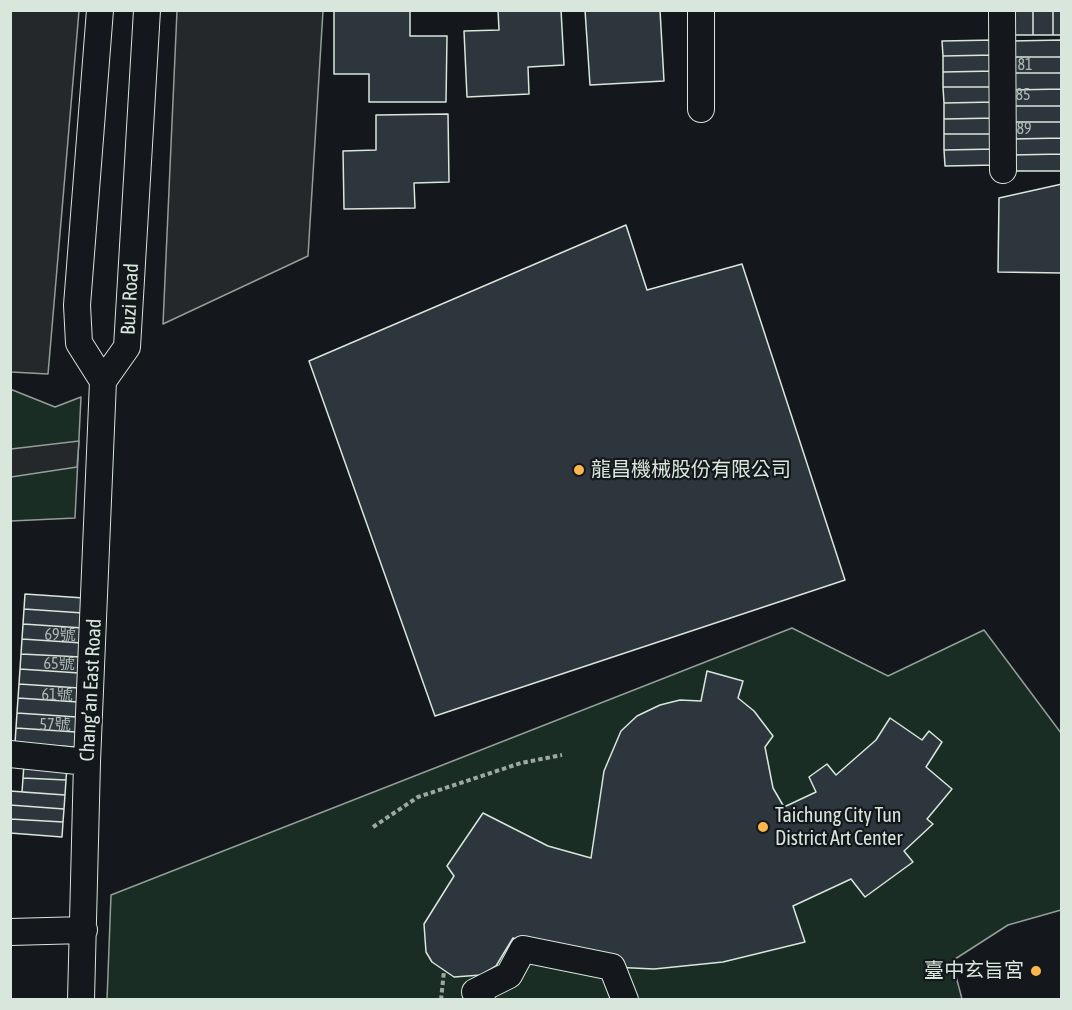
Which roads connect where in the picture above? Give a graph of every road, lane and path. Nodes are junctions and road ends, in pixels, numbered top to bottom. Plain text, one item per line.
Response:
1 (100, 10) edge
2 (147, 10) edge
3 (701, 10) edge
4 (1002, 10) edge
5 (701, 109) dead end
6 (1004, 170) dead end
7 (103, 381) junction
8 (10, 754) edge
9 (562, 755) dead end
10 (87, 762) junction
11 (372, 827) dead end
12 (84, 930) junction
13 (10, 932) edge
14 (444, 971) dead end
15 (81, 999) edge
16 (441, 999) edge
17 (482, 999) edge
18 (625, 999) edge

1 - 7 street
2 - 7 street, Buzi Road
3 - 5 street
4 - 6 street
7 - 10 street, Chang’an East Road
8 - 10 street
9 - 11 path
10 - 12 street, Chang’an East Road
12 - 13 street
12 - 15 street, Chang’an East Road
14 - 16 path
17 - 18 street

